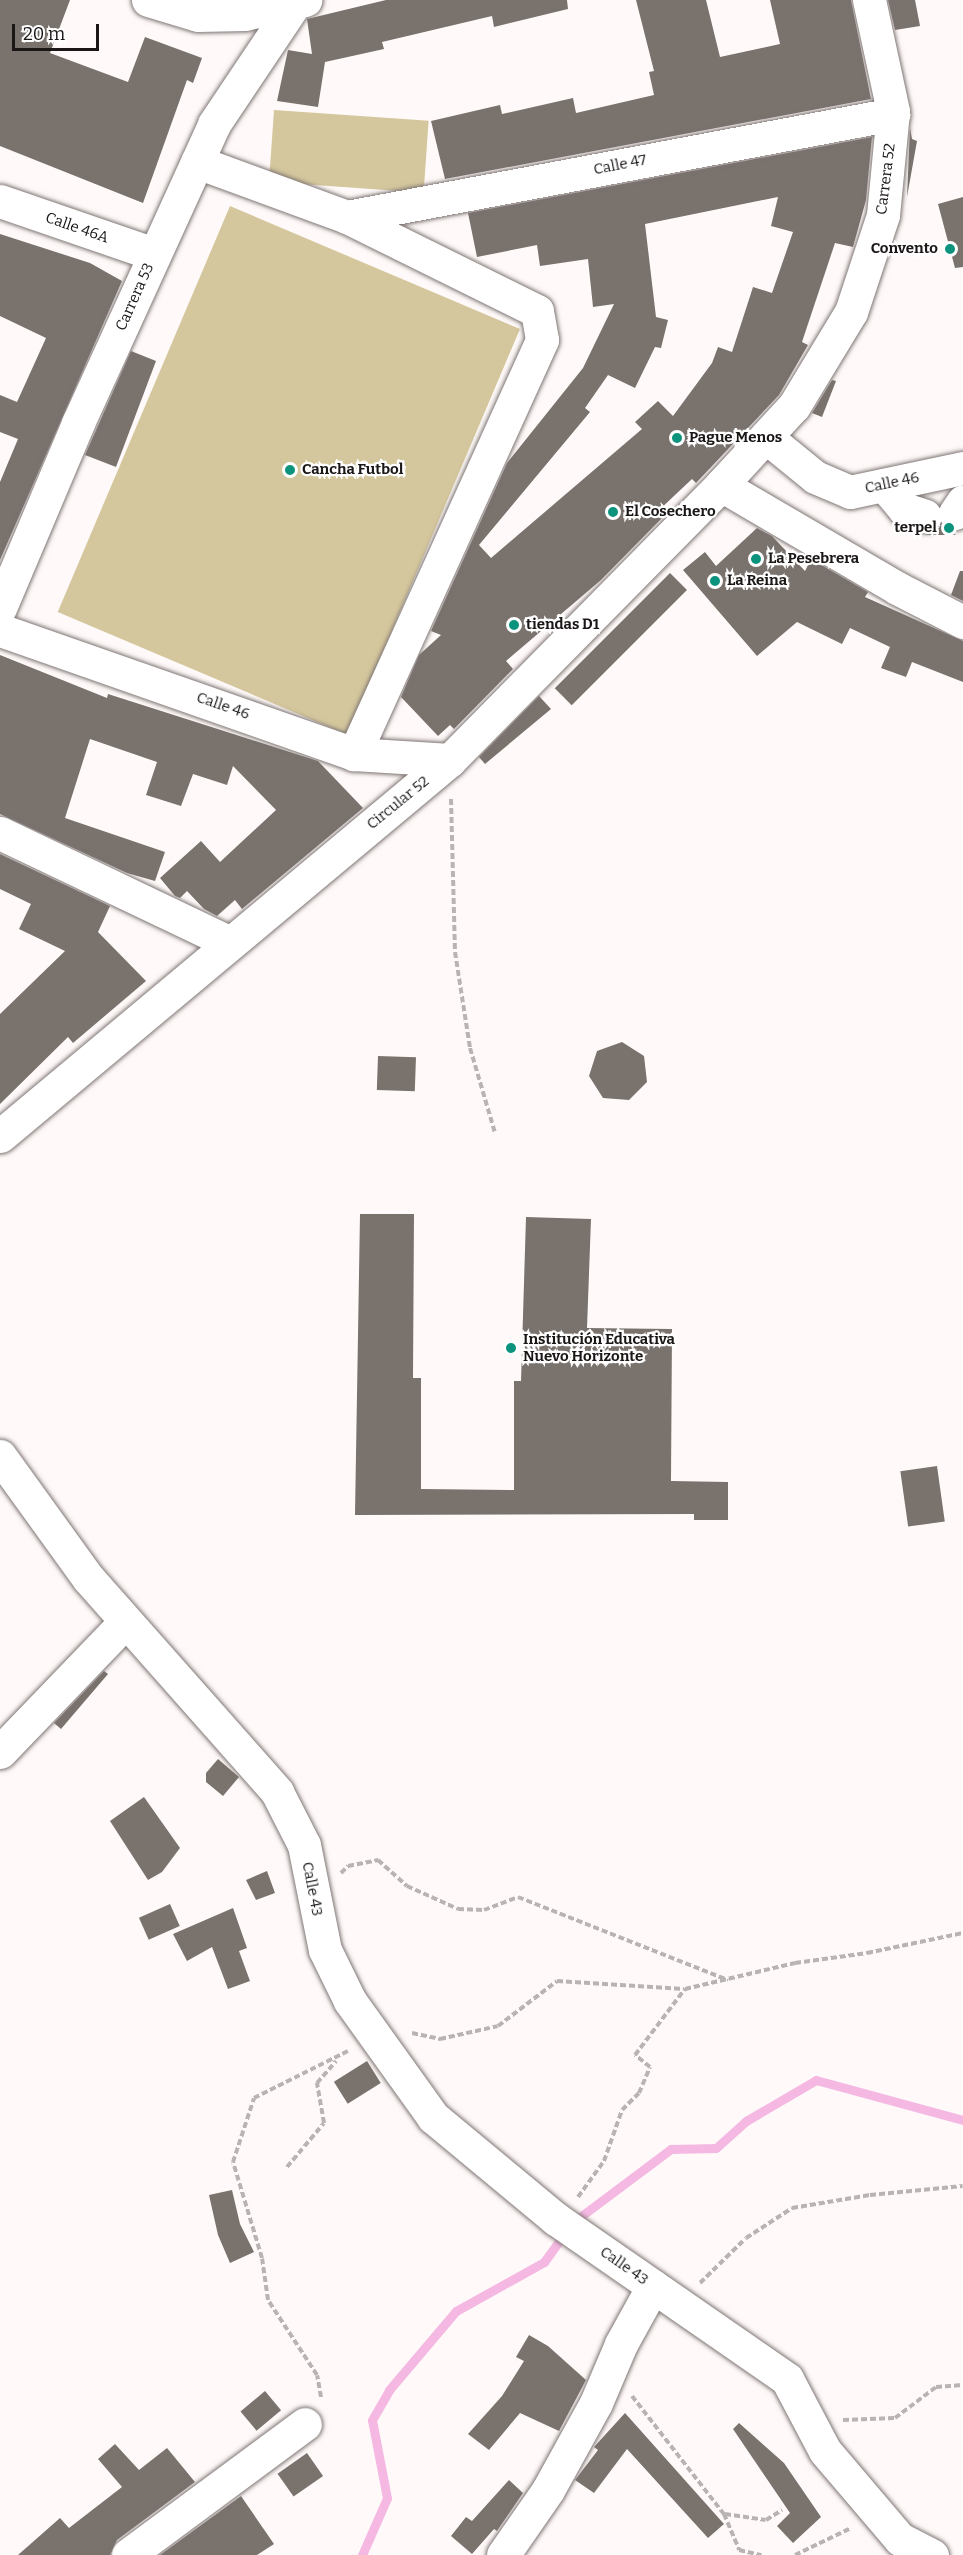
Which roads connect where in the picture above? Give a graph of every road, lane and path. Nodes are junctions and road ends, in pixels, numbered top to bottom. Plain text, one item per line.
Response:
1 (148, 0) edge
2 (869, 0) edge
3 (299, 1) edge
4 (893, 114) junction
5 (197, 162) junction
6 (0, 201) edge
7 (347, 217) junction
8 (154, 254) junction
9 (766, 437) junction
10 (963, 468) edge
11 (721, 485) junction
12 (884, 485) junction
13 (948, 510) edge
14 (0, 608) edge
15 (963, 622) edge
16 (0, 630) edge
17 (354, 754) junction
18 (450, 760) junction
19 (0, 833) edge
20 (229, 942) junction
21 (495, 1133) dead end
22 (0, 1136) edge
23 (0, 1456) edge
24 (124, 1622) junction
25 (0, 1752) edge
26 (314, 1899) junction
27 (963, 1933) edge
28 (730, 1980) junction
29 (685, 1989) junction
30 (379, 2042) junction
31 (339, 2058) junction
32 (287, 2167) dead end
33 (963, 2186) edge
34 (560, 2222) junction
35 (665, 2295) junction
36 (963, 2385) edge
37 (630, 2392) dead end
38 (810, 2421) junction
39 (305, 2424) joint
40 (782, 2510) dead end
41 (724, 2514) junction
42 (887, 2524) junction
43 (128, 2555) edge
44 (503, 2555) edge
45 (760, 2555) edge
46 (795, 2555) edge
47 (932, 2555) edge

1 - 3 street
2 - 4 street, Carrera 52
3 - 5 street, Carrera 53
4 - 7 street, Calle 47
4 - 9 street, Carrera 52
5 - 7 street
5 - 8 street, Carrera 53
6 - 8 street, Calle 46A
7 - 17 street
8 - 14 street, Carrera 53
9 - 11 street, Circular 52
9 - 12 street, Calle 46
10 - 12 street, Calle 46
11 - 15 street
11 - 18 street, Circular 52
12 - 13 street
16 - 17 street, Calle 46
17 - 18 street, Calle 46
18 - 20 street, Circular 52
18 - 21 path
19 - 20 street
20 - 22 street, Circular 52
23 - 24 street, Calle 43
24 - 25 street
24 - 26 street, Calle 43
26 - 28 path
26 - 30 street, Calle 43
27 - 28 path
28 - 29 path
29 - 30 path
29 - 34 path
30 - 31 path
30 - 34 street, Calle 43
31 - 32 path
31 - 39 path
33 - 35 path
34 - 35 street, Calle 43
35 - 38 street, Calle 43
35 - 44 street
36 - 38 path
37 - 41 path
38 - 42 street, Calle 43
39 - 43 street
40 - 41 path
41 - 45 path
42 - 46 path
42 - 47 street, Calle 43

